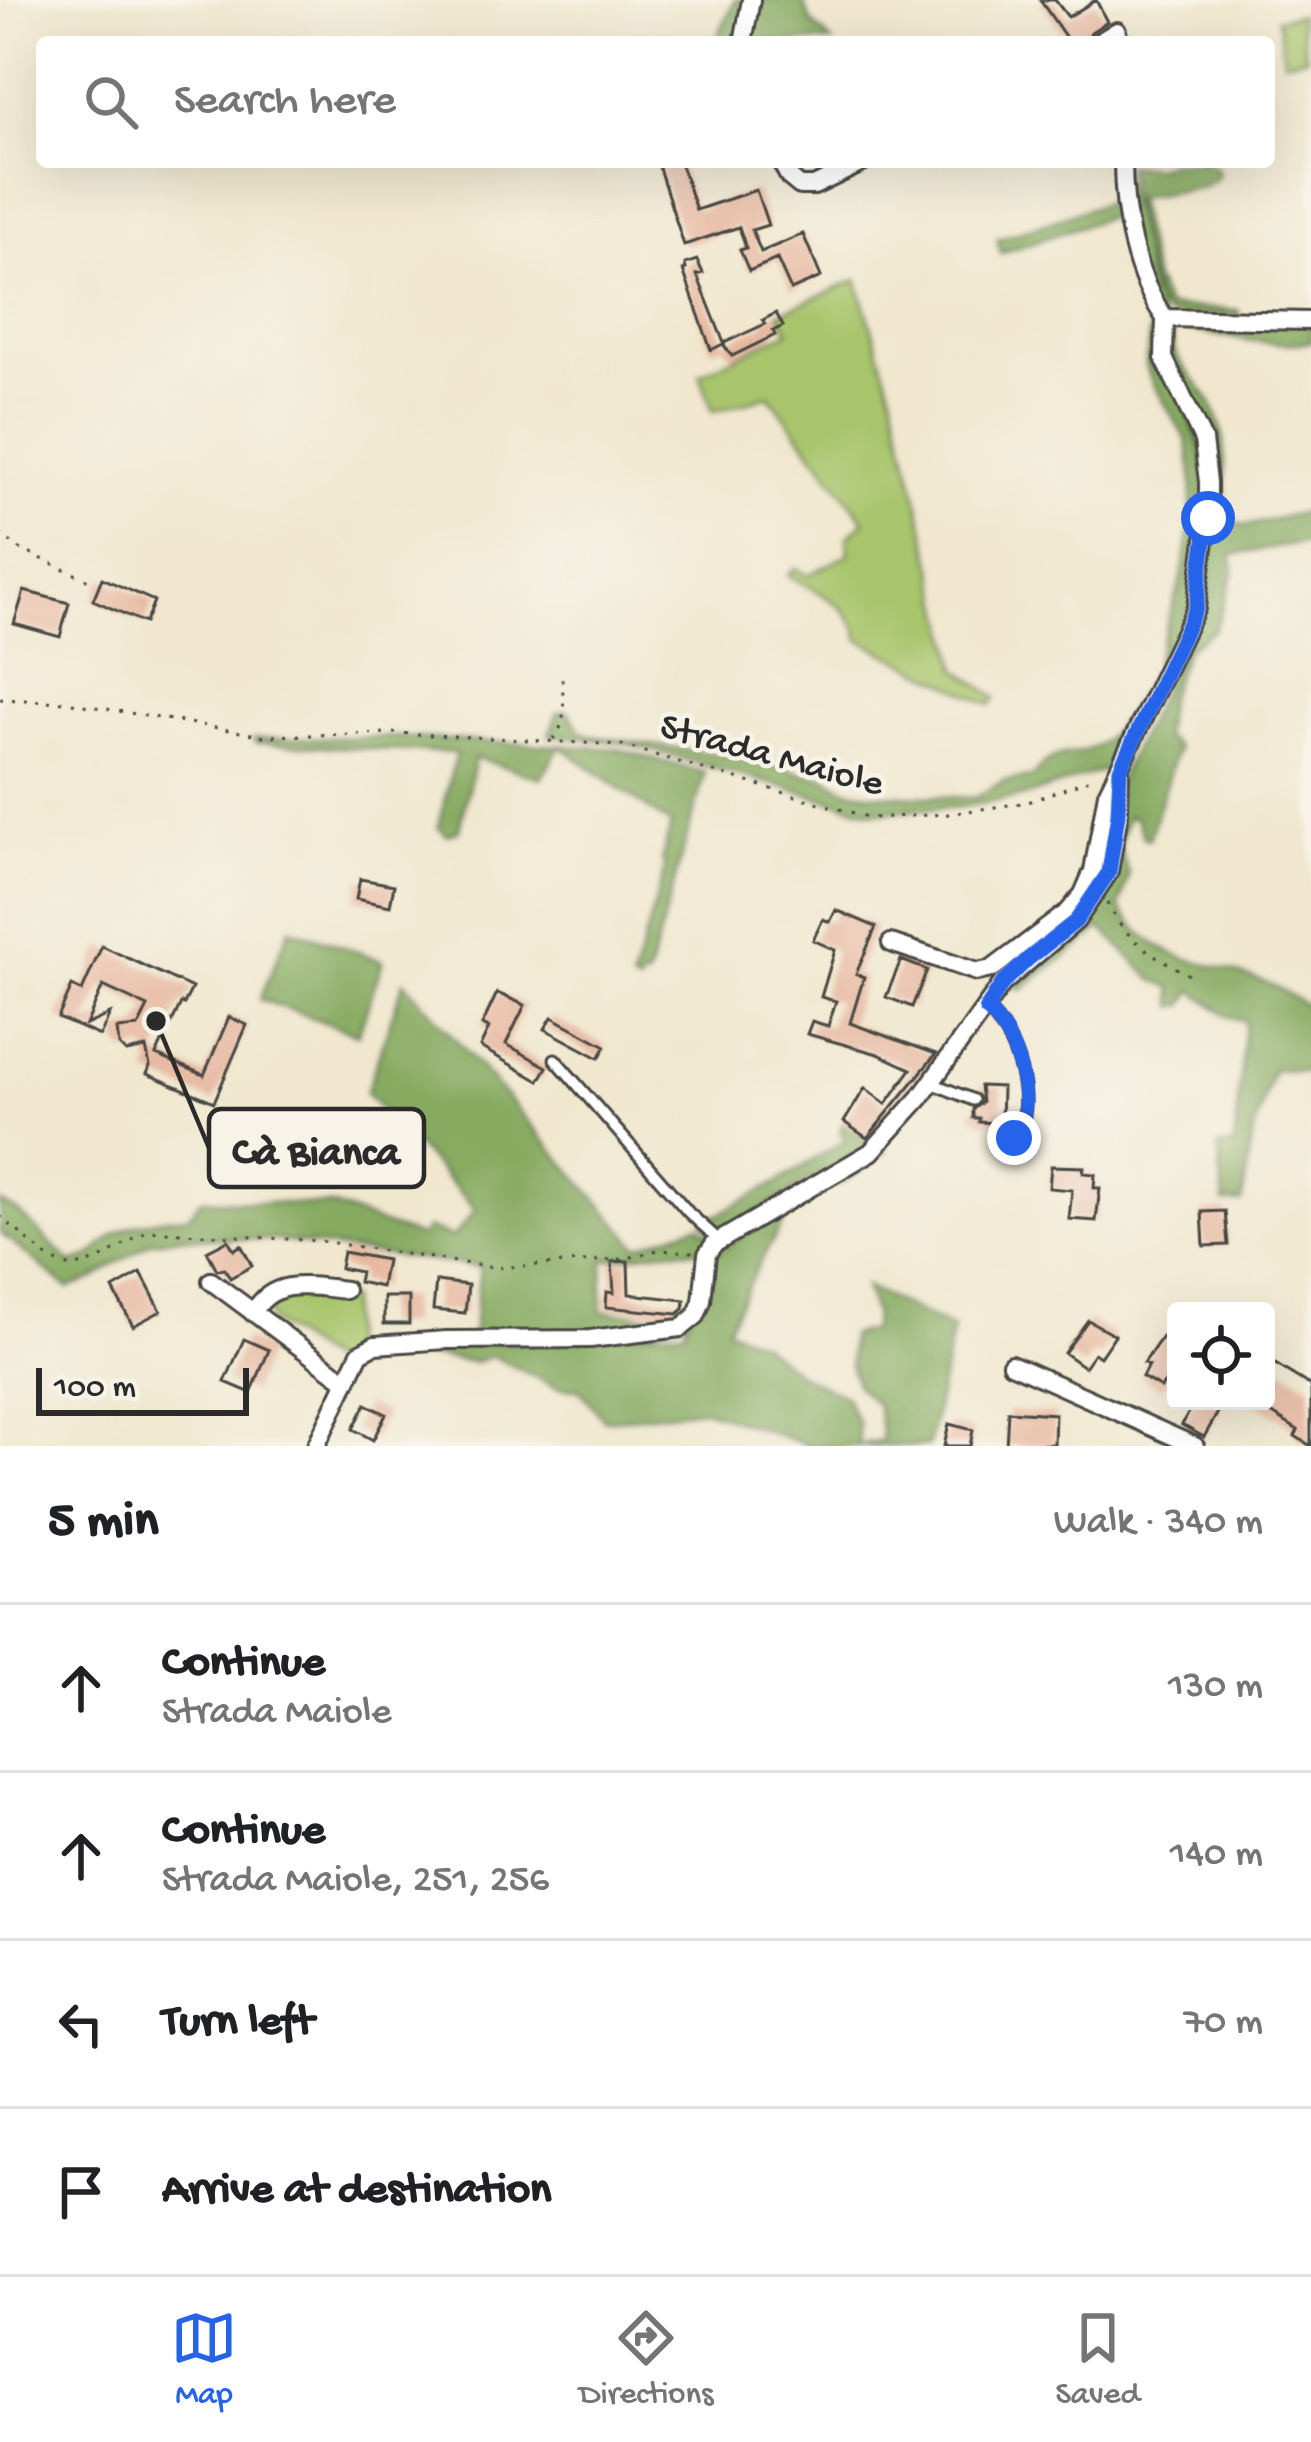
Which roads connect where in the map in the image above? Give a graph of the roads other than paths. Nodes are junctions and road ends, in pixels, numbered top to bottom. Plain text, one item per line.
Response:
1 (752, 0) edge
2 (744, 36) edge
3 (784, 168) edge
4 (852, 168) edge
5 (1123, 168) edge
6 (1166, 318) junction
7 (1311, 321) edge
8 (1120, 769) junction
9 (891, 943) dead end
10 (986, 1009) junction
11 (554, 1058) dead end
12 (932, 1083) junction
13 (973, 1100) dead end
14 (1014, 1138) dead end
15 (713, 1247) junction
16 (212, 1281) dead end
17 (345, 1290) dead end
18 (253, 1313) junction
19 (1011, 1364) dead end
20 (346, 1381) junction
21 (316, 1446) edge
22 (1196, 1446) edge

1 - 2 street
3 - 4 street
5 - 6 street
6 - 7 street
6 - 8 street
8 - 9 street
8 - 10 street
10 - 12 street
10 - 14 lane
11 - 15 lane
12 - 13 lane
12 - 15 street
15 - 20 street
16 - 18 street
17 - 18 street
18 - 20 street
19 - 22 street
20 - 21 street

